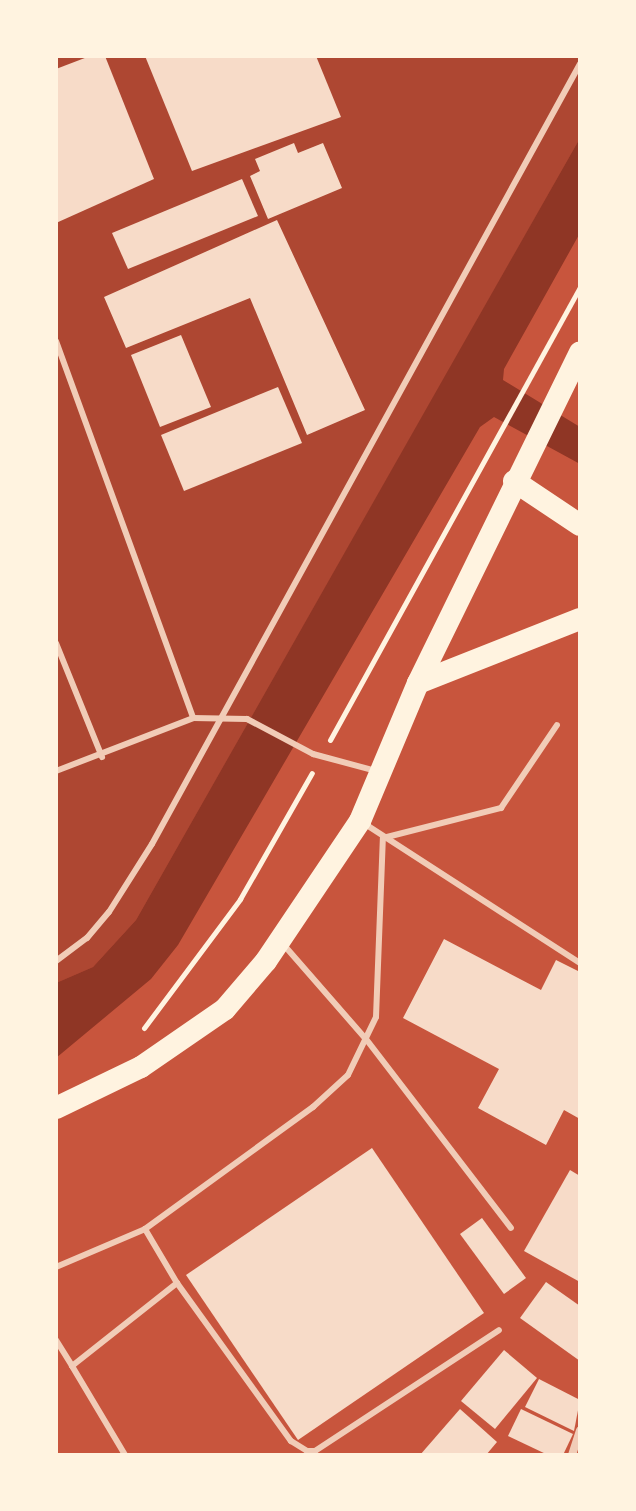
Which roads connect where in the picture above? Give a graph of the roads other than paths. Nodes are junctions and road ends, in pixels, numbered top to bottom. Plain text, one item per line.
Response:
1 (580, 64) edge
2 (56, 341) edge
3 (580, 353) edge
4 (514, 481) junction
5 (580, 525) edge
6 (580, 619) edge
7 (56, 643) edge
8 (418, 683) junction
9 (193, 718) junction
10 (222, 720) junction
11 (557, 725) dead end
12 (102, 757) junction
13 (56, 771) edge
14 (384, 773) junction
15 (360, 821) junction
16 (383, 838) junction
17 (279, 941) junction
18 (56, 961) edge
19 (580, 963) edge
20 (366, 1039) junction
21 (56, 1108) edge
22 (511, 1228) dead end
23 (145, 1229) junction
24 (56, 1267) edge
25 (177, 1283) junction
26 (499, 1330) dead end
27 (56, 1340) edge
28 (72, 1366) junction
29 (580, 1430) edge
30 (125, 1455) edge
31 (572, 1455) edge

1 - 10 lane
2 - 9 lane
3 - 4 highway
4 - 5 highway
4 - 8 highway
6 - 8 highway
7 - 12 lane
8 - 14 highway
9 - 10 lane
9 - 12 lane
10 - 14 lane
10 - 18 lane
11 - 16 lane
12 - 13 lane
14 - 15 highway
15 - 16 lane
15 - 17 highway
16 - 19 lane
16 - 20 lane
17 - 20 lane
17 - 21 highway
20 - 22 lane
20 - 23 lane
23 - 24 lane
23 - 25 lane
25 - 26 lane
25 - 28 lane
27 - 28 lane
28 - 30 lane
29 - 31 street

